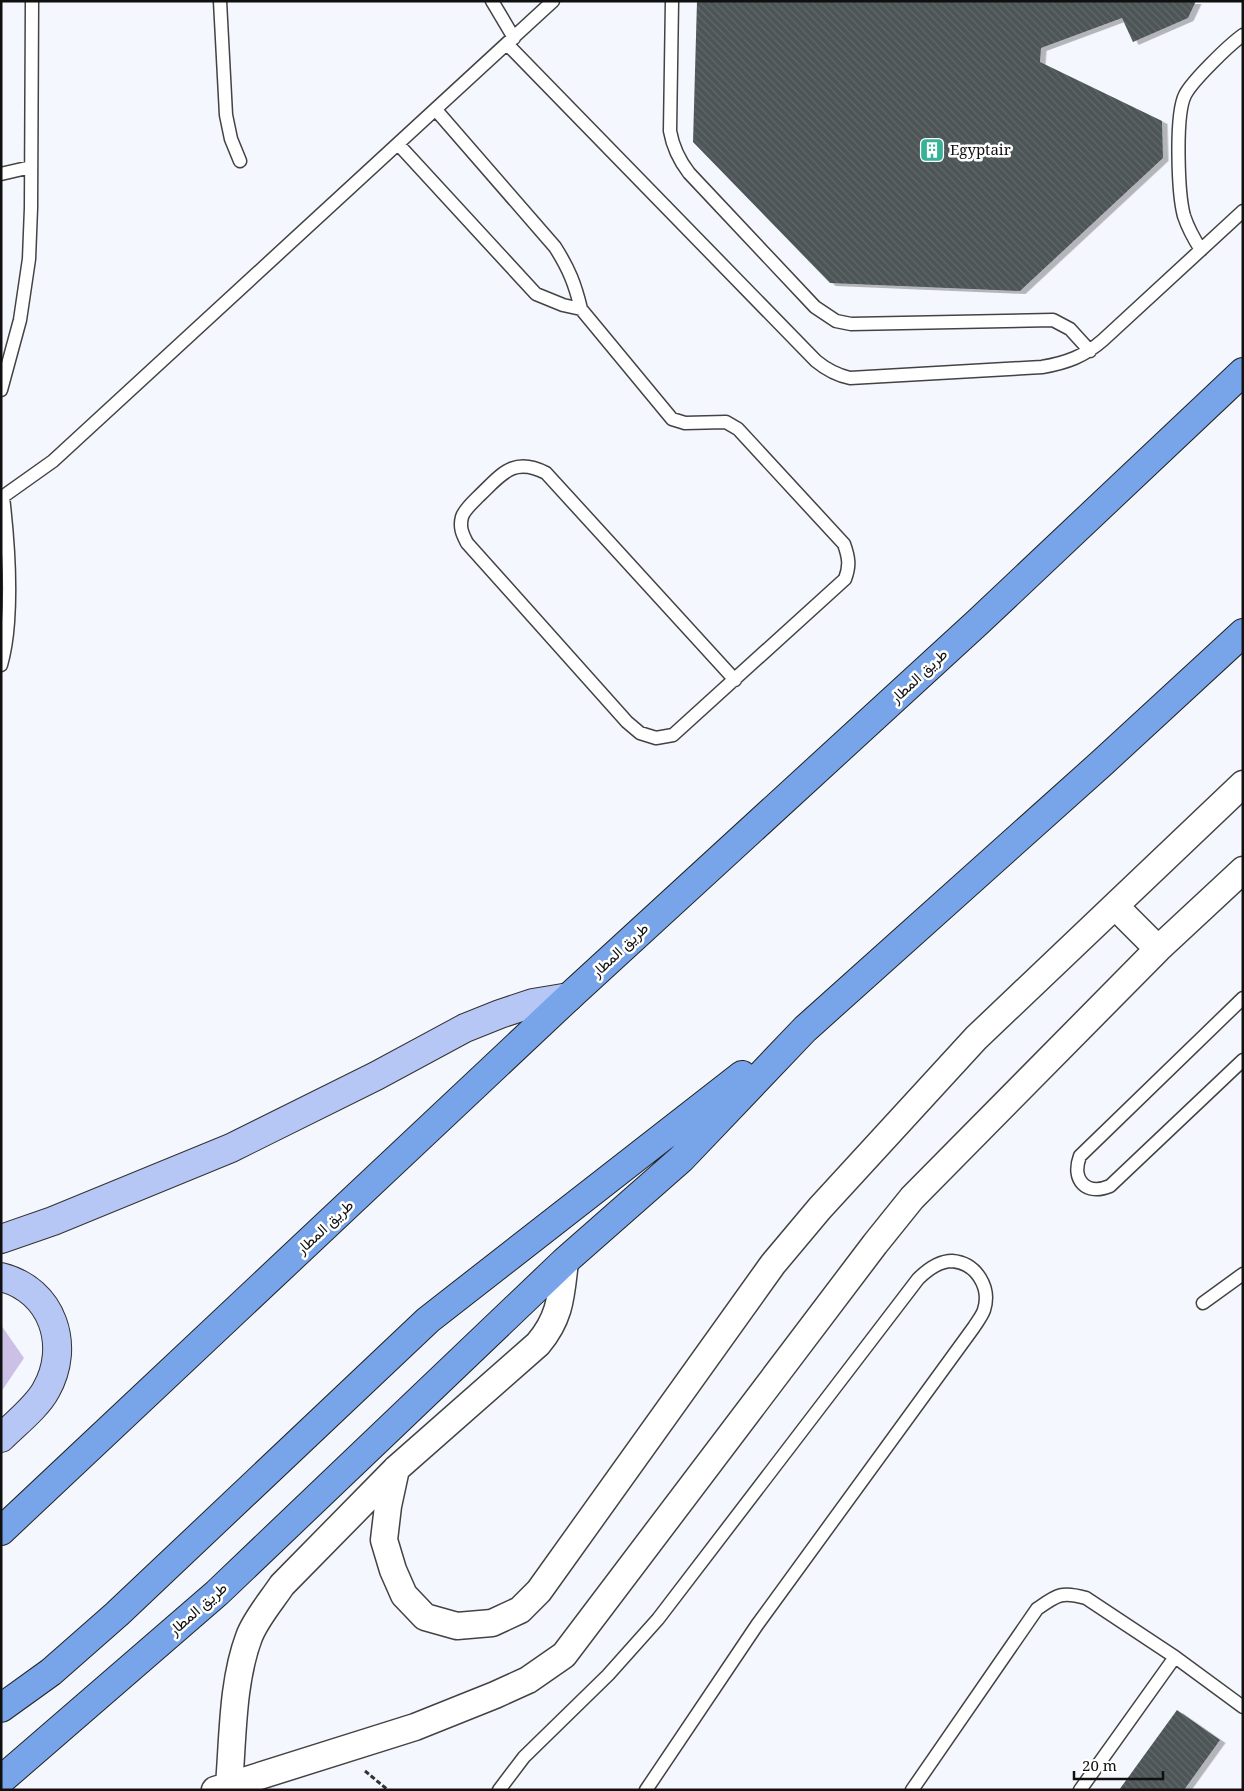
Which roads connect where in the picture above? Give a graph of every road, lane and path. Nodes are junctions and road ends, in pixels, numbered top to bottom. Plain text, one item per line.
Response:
1 (32, 1) edge
2 (220, 1) edge
3 (492, 1) edge
4 (553, 1) edge
5 (672, 1) edge
6 (1243, 35) edge
7 (510, 41) junction
8 (436, 110) junction
9 (398, 144) junction
10 (240, 161) dead end
11 (31, 166) junction
12 (1, 174) edge
13 (1243, 211) edge
14 (1201, 250) junction
15 (581, 308) junction
16 (1090, 351) junction
17 (1243, 372) edge
18 (1, 390) edge
19 (2, 497) edge
20 (1243, 633) edge
21 (1, 665) edge
22 (735, 680) junction
23 (1243, 784) edge
24 (1243, 870) edge
25 (1115, 906) junction
26 (1158, 949) junction
27 (569, 997) junction
28 (1243, 998) edge
29 (805, 1029) junction
30 (1243, 1060) edge
31 (1, 1239) edge
32 (565, 1261) junction
33 (1243, 1274) edge
34 (1, 1276) edge
35 (1203, 1303) dead end
36 (1, 1438) edge
37 (396, 1469) junction
38 (1, 1532) edge
39 (1174, 1657) junction
40 (1243, 1707) edge
41 (1, 1708) edge
42 (1, 1780) edge
43 (225, 1788) edge
44 (499, 1790) edge
45 (646, 1790) edge
46 (912, 1790) edge
47 (1080, 1790) edge

1 - 11 lane
2 - 10 lane
3 - 7 lane
4 - 7 lane
5 - 16 lane
6 - 14 lane
7 - 8 lane
7 - 16 lane
8 - 9 lane
8 - 15 lane
9 - 15 lane
9 - 19 lane
11 - 12 lane
11 - 18 lane
13 - 14 lane
14 - 16 lane
15 - 22 lane
17 - 27 main road, طريق المطار
19 - 21 lane
20 - 29 main road, طريق المطار
22 - 22 lane
23 - 25 street
24 - 26 street
25 - 26 street
25 - 37 street
26 - 43 street
27 - 31 main road
27 - 38 main road, طريق المطار
28 - 30 lane
29 - 32 main road, طريق المطار
29 - 41 main road
32 - 37 street
32 - 42 main road, طريق المطار
33 - 35 lane
34 - 36 main road
37 - 43 street
39 - 40 lane
39 - 46 lane
39 - 47 lane
44 - 45 lane

